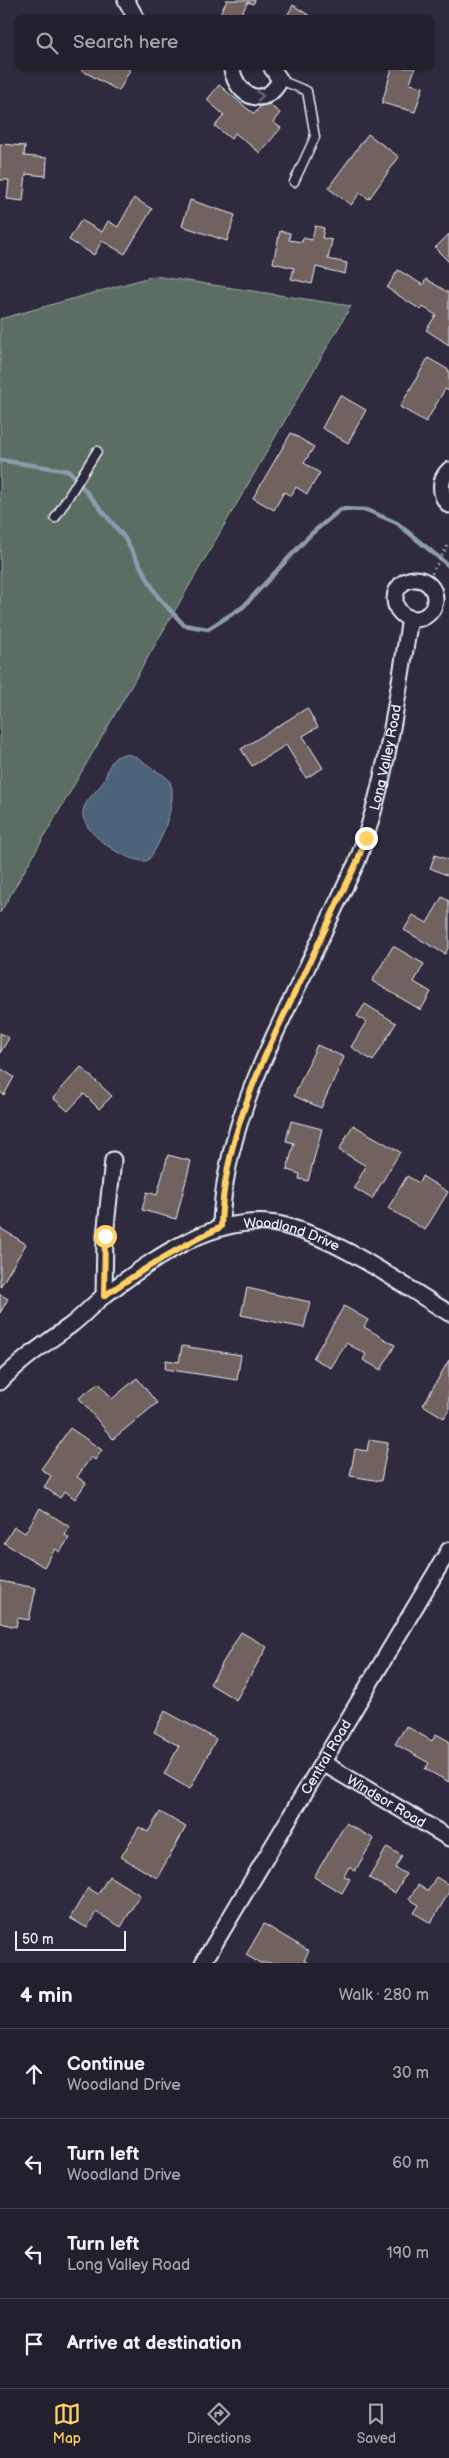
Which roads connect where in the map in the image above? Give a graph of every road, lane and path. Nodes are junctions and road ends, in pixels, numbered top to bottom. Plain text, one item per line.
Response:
1 (126, 0) edge
2 (134, 15) edge
3 (231, 70) edge
4 (276, 74) edge
5 (294, 182) dead end
6 (97, 451) dead end
7 (449, 470) edge
8 (449, 504) edge
9 (55, 518) dead end
10 (449, 543) edge
11 (430, 577) junction
12 (410, 618) junction
13 (113, 1160) dead end
14 (221, 1227) junction
15 (104, 1296) junction
16 (449, 1313) edge
17 (0, 1382) edge
18 (449, 1550) edge
19 (323, 1762) junction
20 (449, 1838) edge
21 (203, 1963) edge

1 - 2 street
3 -> 4 street
4 - 5 lane
6 - 9 lane
7 - 8 street
10 - 11 path
11 - 12 street
11 - 12 street
12 - 14 street, Long Valley Road
13 - 15 street
14 - 15 street, Woodland Drive
14 - 16 street, Woodland Drive
15 - 17 street, Woodland Drive
18 - 19 street, Central Road
19 - 20 street, Windsor Road
19 - 21 street, Central Road

